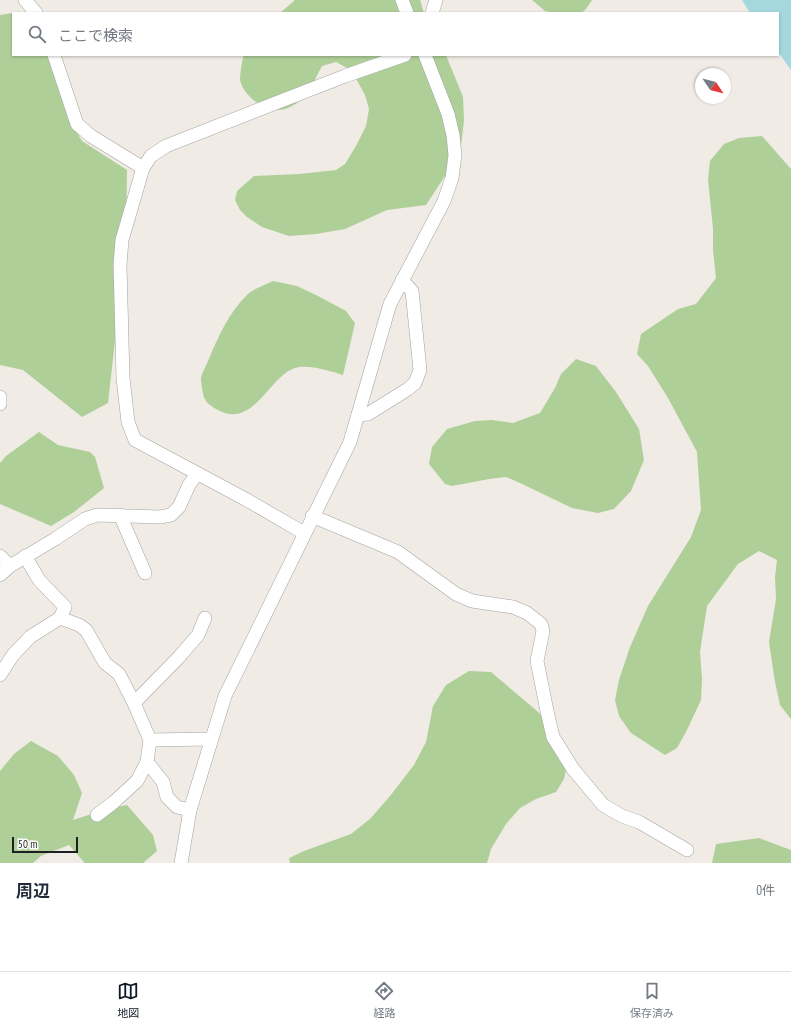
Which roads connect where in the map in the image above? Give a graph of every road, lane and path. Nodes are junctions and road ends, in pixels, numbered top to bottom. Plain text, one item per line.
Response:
1 (25, 0) edge
2 (402, 0) edge
3 (436, 0) edge
4 (35, 12) edge
5 (408, 12) edge
6 (432, 12) edge
7 (54, 56) edge
8 (402, 56) edge
9 (425, 56) edge
10 (143, 168) junction
11 (402, 280) junction
12 (0, 397) edge
13 (0, 404) edge
14 (358, 415) junction
15 (197, 474) junction
16 (120, 515) junction
17 (312, 516) junction
18 (304, 533) junction
19 (0, 556) edge
20 (25, 556) junction
21 (10, 566) junction
22 (145, 573) dead end
23 (0, 575) edge
24 (60, 618) junction
25 (205, 618) dead end
26 (0, 675) edge
27 (134, 703) junction
28 (211, 739) junction
29 (150, 740) junction
30 (147, 762) junction
31 (190, 810) junction
32 (97, 815) dead end
33 (687, 850) dead end
34 (181, 863) edge

1 - 4 street
2 - 5 street
3 - 6 street
7 - 10 street
8 - 10 street
9 - 11 street
10 - 15 street
11 - 14 street
11 - 14 street
12 - 13 street
14 - 17 street
15 - 16 street
15 - 18 street
16 - 20 street
16 - 22 street
17 - 18 street
17 - 33 street
18 - 28 street
19 - 21 street
20 - 21 street
20 - 24 street
21 - 23 street
24 - 26 street
24 - 27 street
25 - 27 street
27 - 29 street
28 - 29 street
28 - 31 street
29 - 30 street
30 - 31 street
30 - 32 street
31 - 34 street

